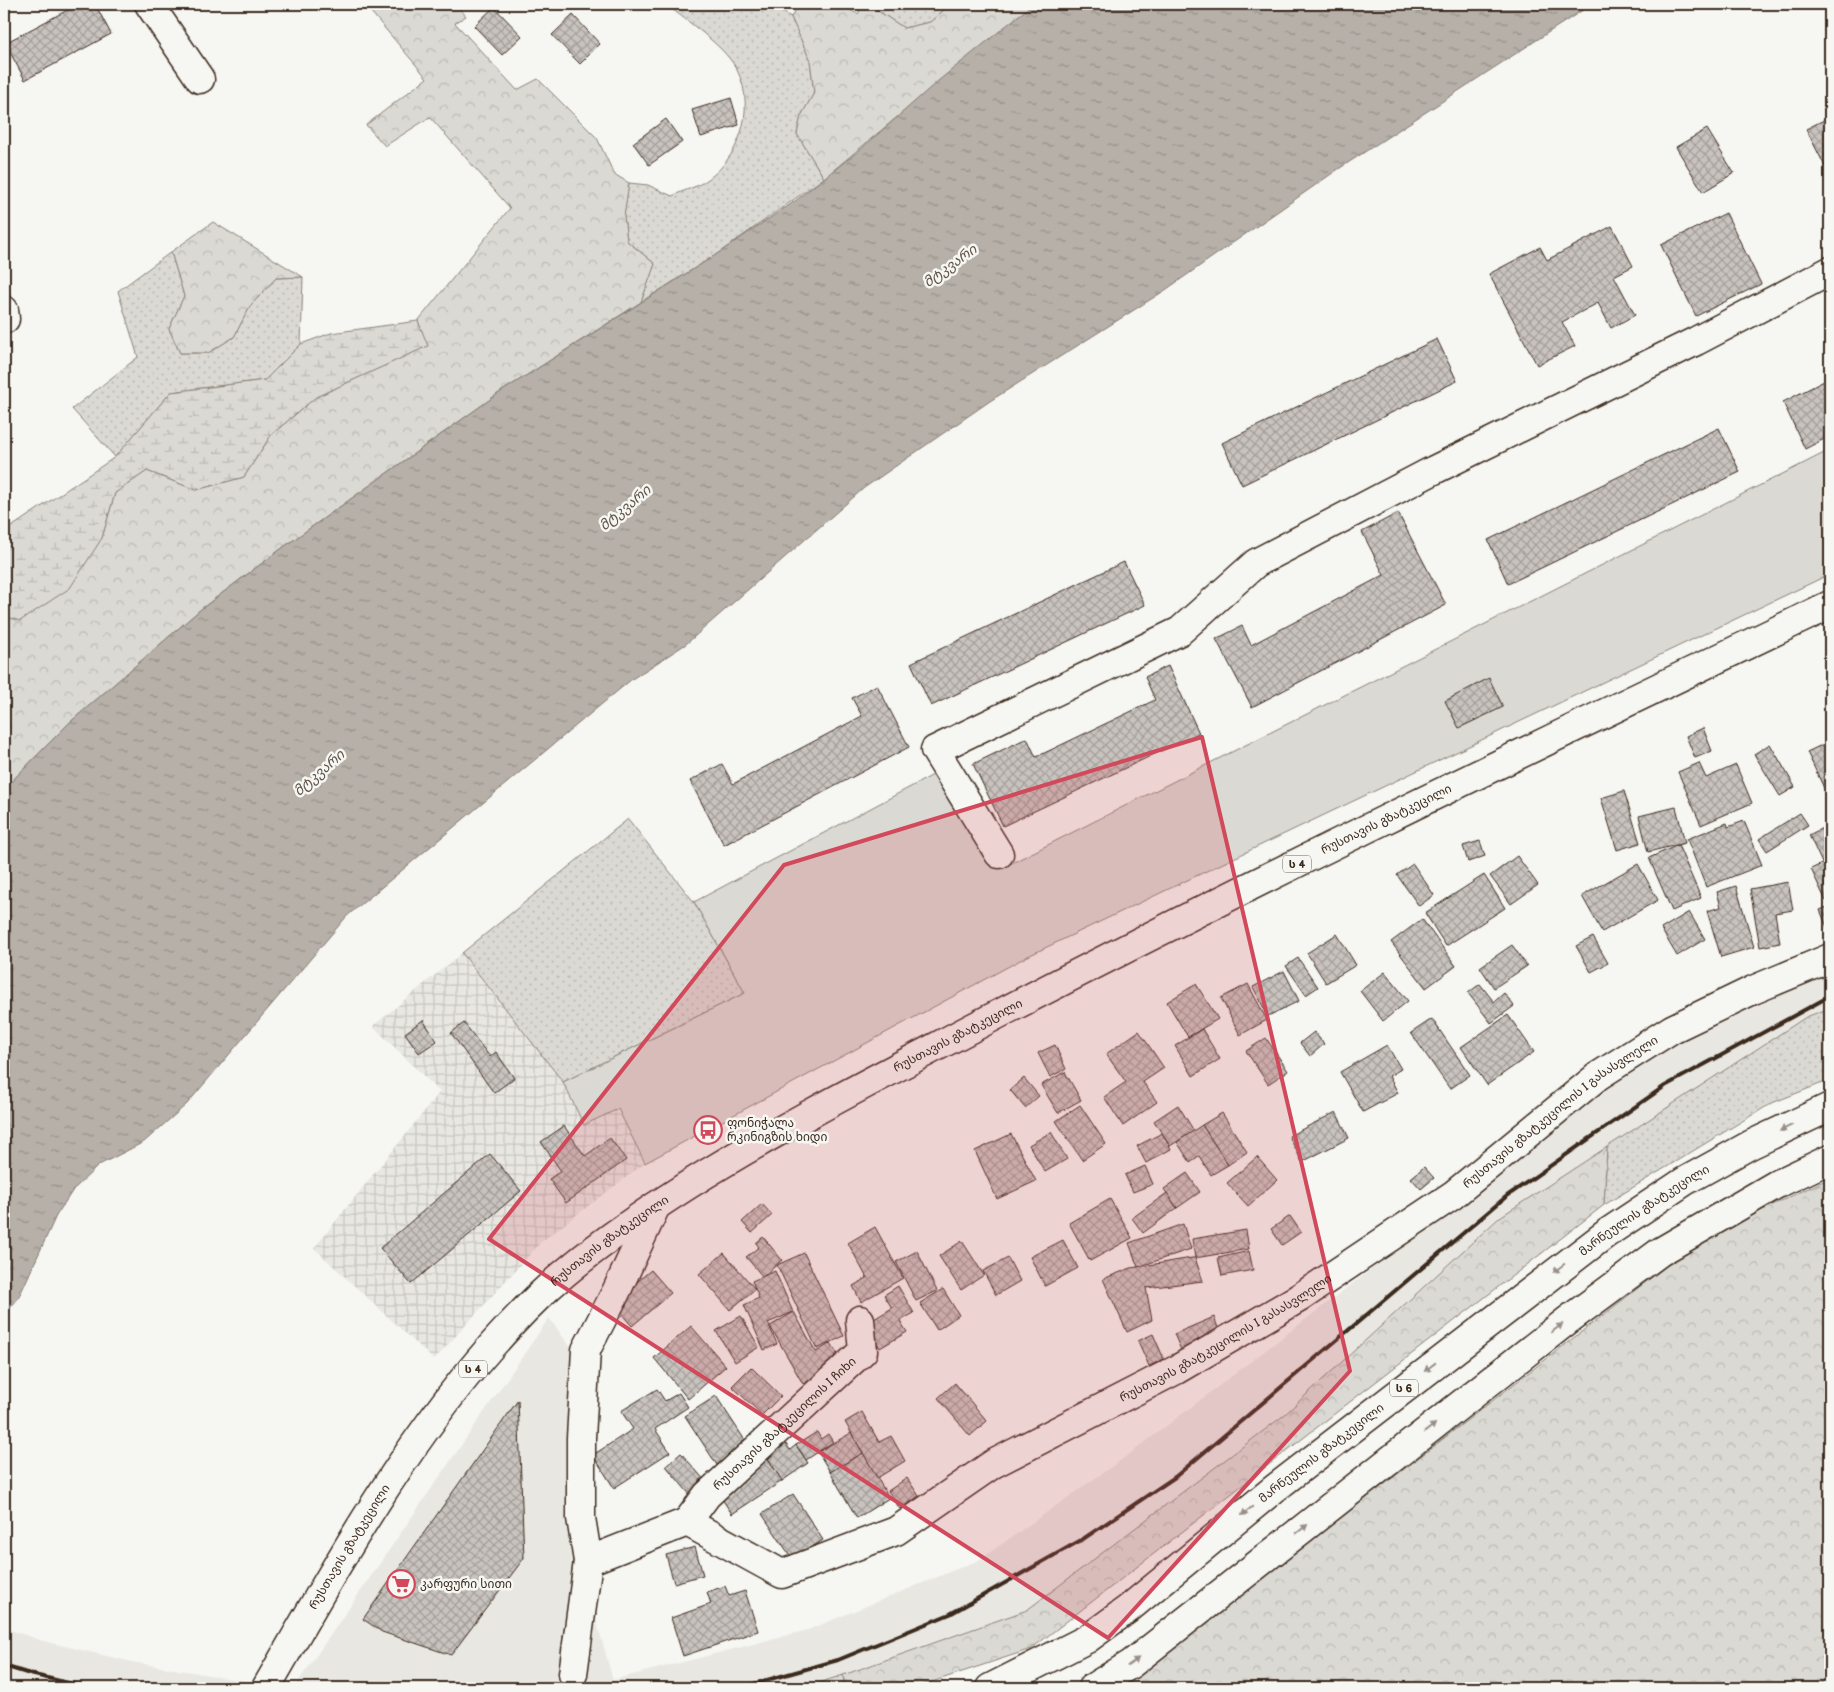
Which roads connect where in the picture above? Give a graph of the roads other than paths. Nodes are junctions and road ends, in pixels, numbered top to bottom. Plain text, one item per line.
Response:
1 (149, 4) edge
2 (200, 79) dead end
3 (1830, 271) edge
4 (1830, 605) edge
5 (999, 854) dead end
6 (1830, 958) edge
7 (1830, 1107) edge
8 (1830, 1159) edge
9 (656, 1206) junction
10 (860, 1320) dead end
11 (687, 1522) junction
12 (588, 1561) junction
13 (573, 1674) dead end
14 (266, 1688) edge
15 (990, 1688) edge
16 (1092, 1688) edge

1 - 2 main road
3 - 5 main road
4 - 9 main road, რუსთავის გზატკეცილი / ს 4
6 - 11 main road, რუსთავის გზატკეცილის I გასასვლელი
7 -> 15 main road, მარნეულის გზატკეცილი / ს 6
16 -> 8 main road
9 - 12 main road
9 - 14 main road, რუსთავის გზატკეცილი / ს 4
10 - 11 main road, რუსთავის გზატკეცილის I ჩიხი
11 - 12 main road
12 - 13 main road

